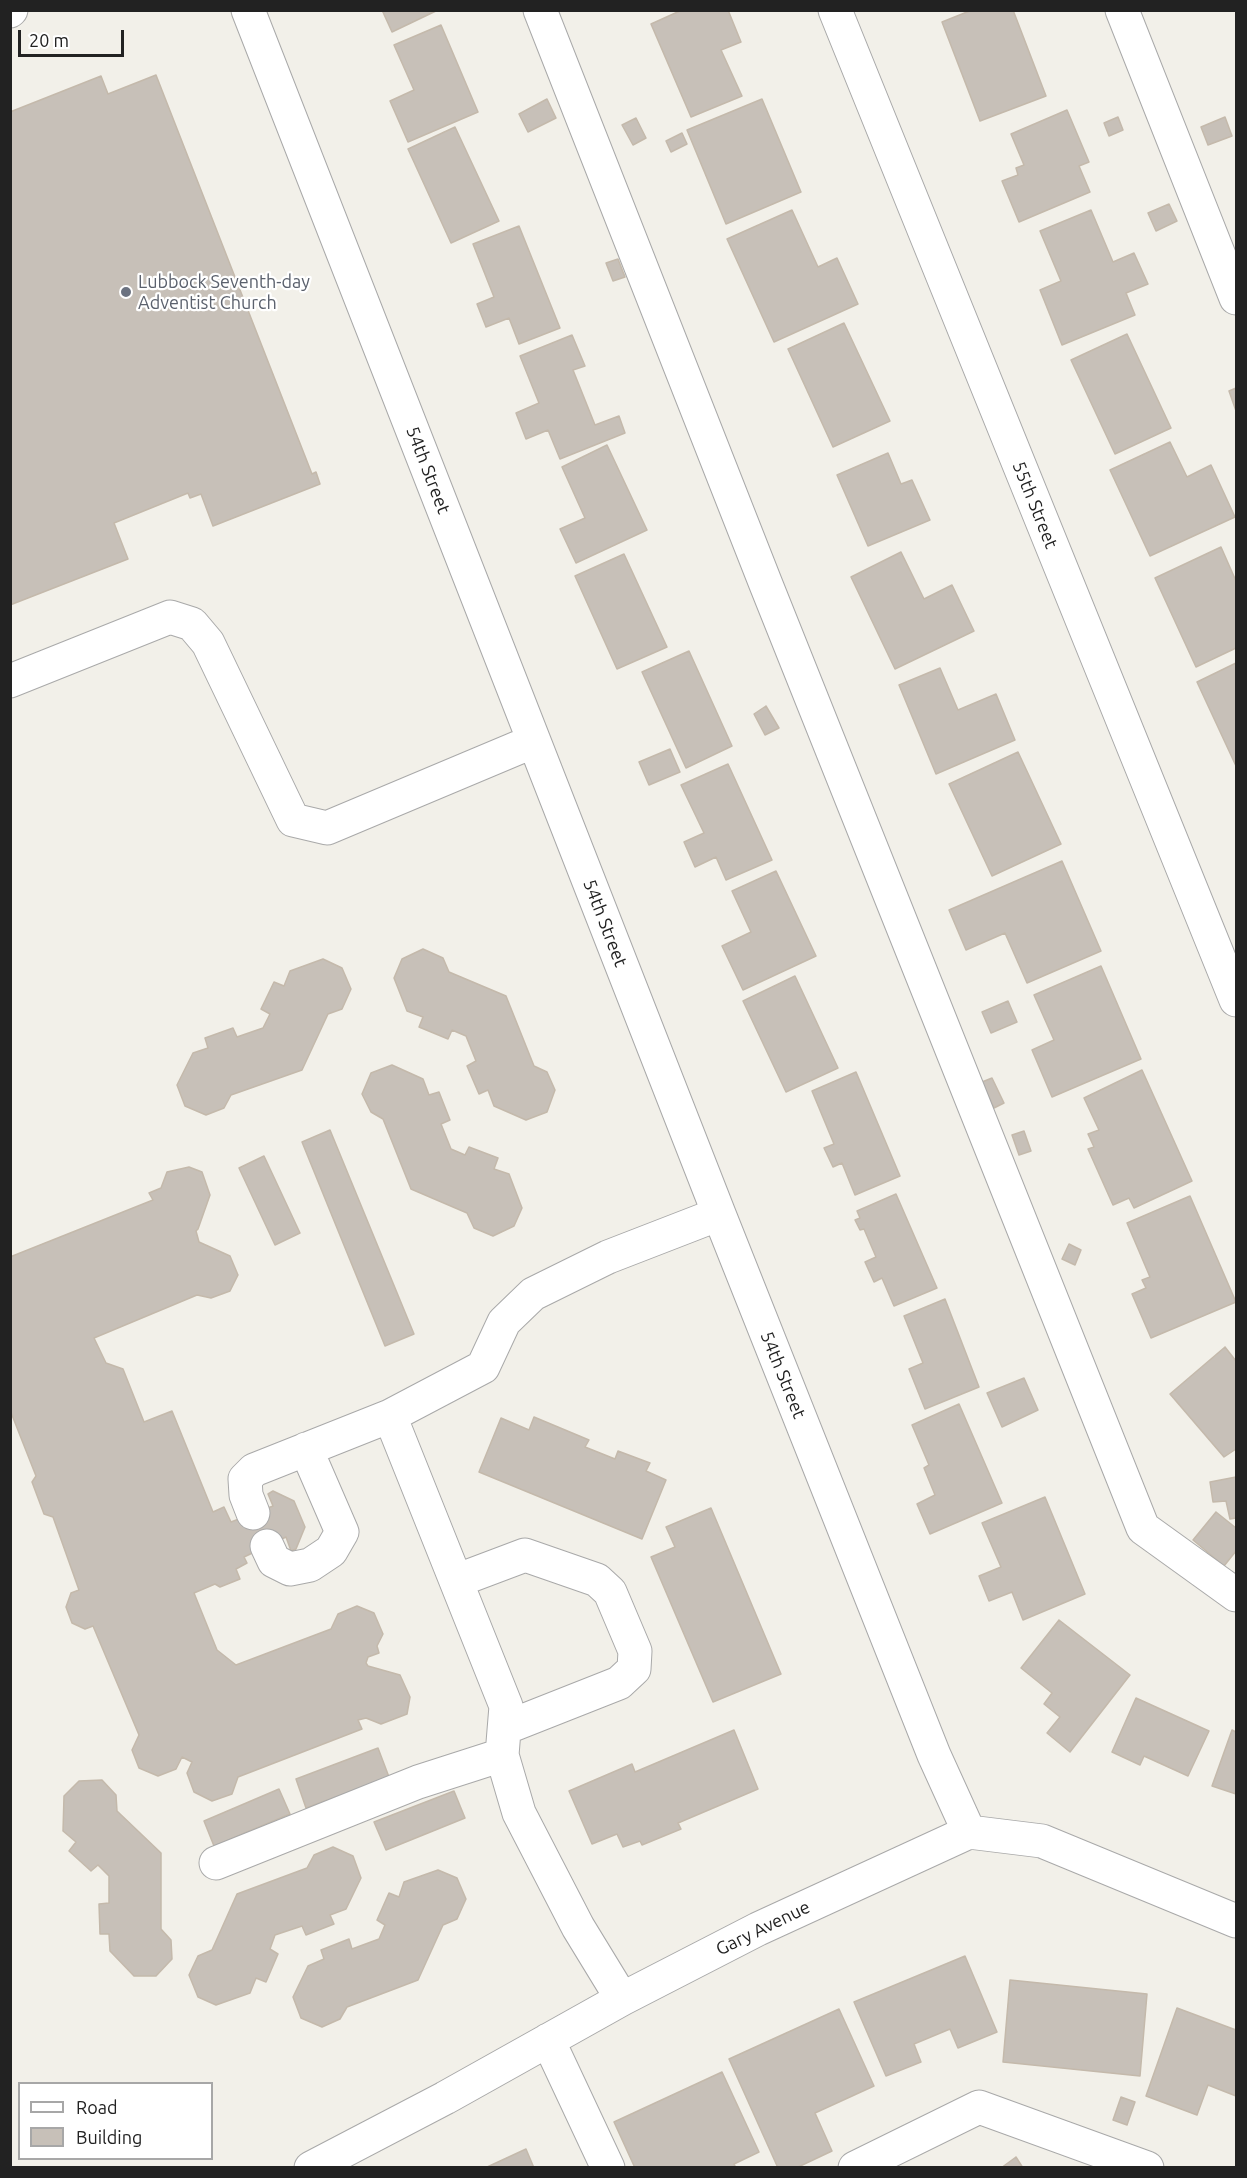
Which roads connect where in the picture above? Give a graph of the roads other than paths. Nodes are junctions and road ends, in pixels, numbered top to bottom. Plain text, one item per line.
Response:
1 (248, 10) edge
2 (540, 10) edge
3 (835, 10) edge
4 (1122, 10) edge
5 (1236, 298) edge
6 (10, 681) edge
7 (534, 741) junction
8 (1236, 1000) edge
9 (719, 1214) junction
10 (390, 1416) junction
11 (306, 1449) junction
12 (253, 1513) dead end
13 (267, 1546) dead end
14 (456, 1581) junction
15 (1236, 1595) edge
16 (503, 1741) junction
17 (969, 1832) junction
18 (216, 1863) dead end
19 (1236, 1920) edge
20 (622, 1999) junction
21 (548, 2040) junction
22 (317, 2166) edge
23 (608, 2168) edge
24 (855, 2168) edge
25 (1147, 2168) edge

1 - 7 street, 54th Street
2 - 15 street
3 - 8 street, 55th Street
4 - 5 street
6 - 7 street
7 - 9 street, 54th Street
9 - 10 street
9 - 17 street, 54th Street
10 - 11 street
10 - 14 street
11 - 12 street
11 - 13 street
14 - 16 street
14 - 16 street
16 - 18 street
16 - 20 street
17 - 19 street
17 - 20 street, Gary Avenue
20 - 21 street, Gary Avenue
21 - 22 street, Gary Avenue
21 - 23 street
24 - 25 street

